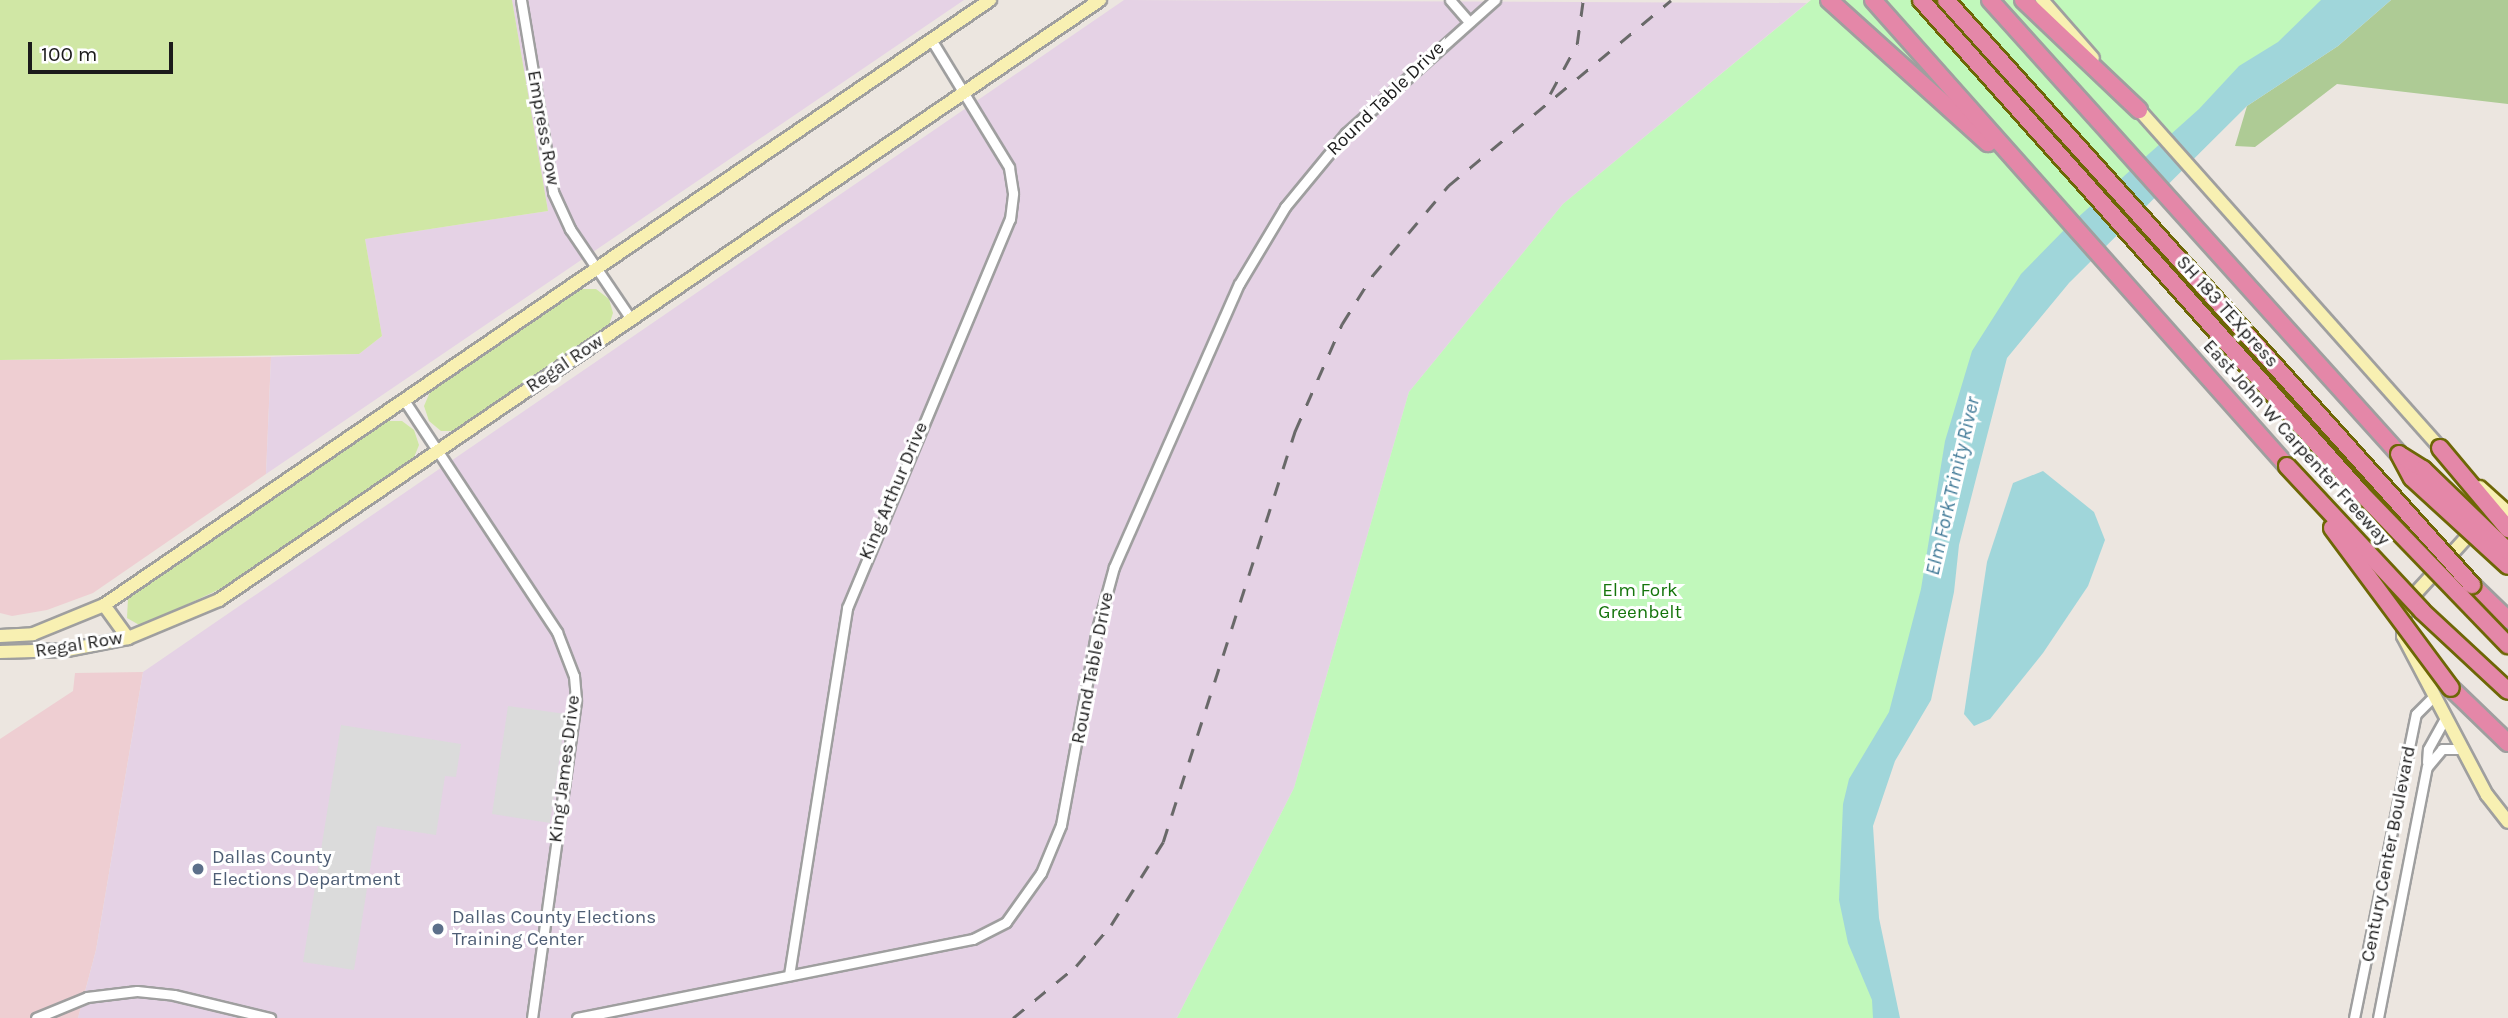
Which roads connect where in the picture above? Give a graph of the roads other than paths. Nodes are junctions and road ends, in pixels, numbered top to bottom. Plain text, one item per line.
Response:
1 (522, 0) edge
2 (990, 0) edge
3 (1100, 0) edge
4 (1450, 0) edge
5 (1494, 0) edge
6 (1829, 0) edge
7 (1873, 0) edge
8 (1922, 0) edge
9 (1947, 0) edge
10 (1990, 0) edge
11 (2022, 0) edge
12 (2042, 0) edge
13 (1469, 22) junction
14 (932, 41) junction
15 (965, 92) junction
16 (2139, 110) junction
17 (2040, 190) junction
18 (596, 268) junction
19 (631, 319) junction
20 (404, 400) junction
21 (2440, 448) junction
22 (438, 451) junction
23 (2399, 454) junction
24 (2287, 466) junction
25 (2508, 511) edge
26 (2508, 529) edge
27 (2508, 551) edge
28 (2508, 566) edge
29 (104, 605) junction
30 (2508, 620) edge
31 (0, 630) edge
32 (33, 634) junction
33 (0, 636) edge
34 (128, 638) junction
35 (2508, 645) edge
36 (0, 653) edge
37 (2508, 691) edge
38 (2432, 697) junction
39 (2446, 717) junction
40 (2508, 743) edge
41 (2463, 749) junction
42 (2427, 767) junction
43 (2508, 822) edge
44 (789, 975) junction
45 (36, 1018) edge
46 (270, 1018) edge
47 (532, 1018) edge
48 (577, 1018) edge
49 (2354, 1018) edge
50 (2378, 1018) edge

1 - 18 street, Empress Row
2 - 14 main road, Regal Row
3 - 15 main road, Regal Row
4 - 13 street
5 - 13 street, Round Table Drive
6 - 17 highway
7 - 17 highway
8 - 35 highway, SH 183 TEXpress, bridge
9 - 30 highway, SH 183 TEXpress, bridge
10 - 23 highway
11 - 16 highway
12 - 16 main road
13 - 44 street, Round Table Drive
14 - 15 street, King Arthur Drive
14 - 18 main road, Regal Row
15 - 19 main road, Regal Row
15 - 44 street, King Arthur Drive
16 - 21 main road
17 - 24 highway, East John W Carpenter Freeway
18 - 19 street, Empress Row
18 - 20 main road, Regal Row
19 - 22 main road, Regal Row
20 - 22 street, King James Drive
20 - 29 main road, Regal Row
21 - 25 main road, bridge
21 - 26 highway, bridge
22 - 34 main road, Regal Row
22 - 47 street, King James Drive
23 - 27 highway, bridge
23 - 28 highway, bridge
24 - 37 highway, East John W Carpenter Freeway, bridge
24 - 40 highway, bridge
25 - 38 main road
29 - 32 main road, Regal Row
29 - 34 main road
31 - 32 main road
32 - 33 main road, Regal Row
34 - 36 main road, Regal Row
38 - 39 main road
38 - 49 street, Century Center Boulevard
39 - 41 main road
39 - 42 street
41 - 42 street, Century Center Boulevard
41 - 43 main road
42 - 50 street, Century Center Boulevard
44 - 48 street, Round Table Drive
45 - 46 street

